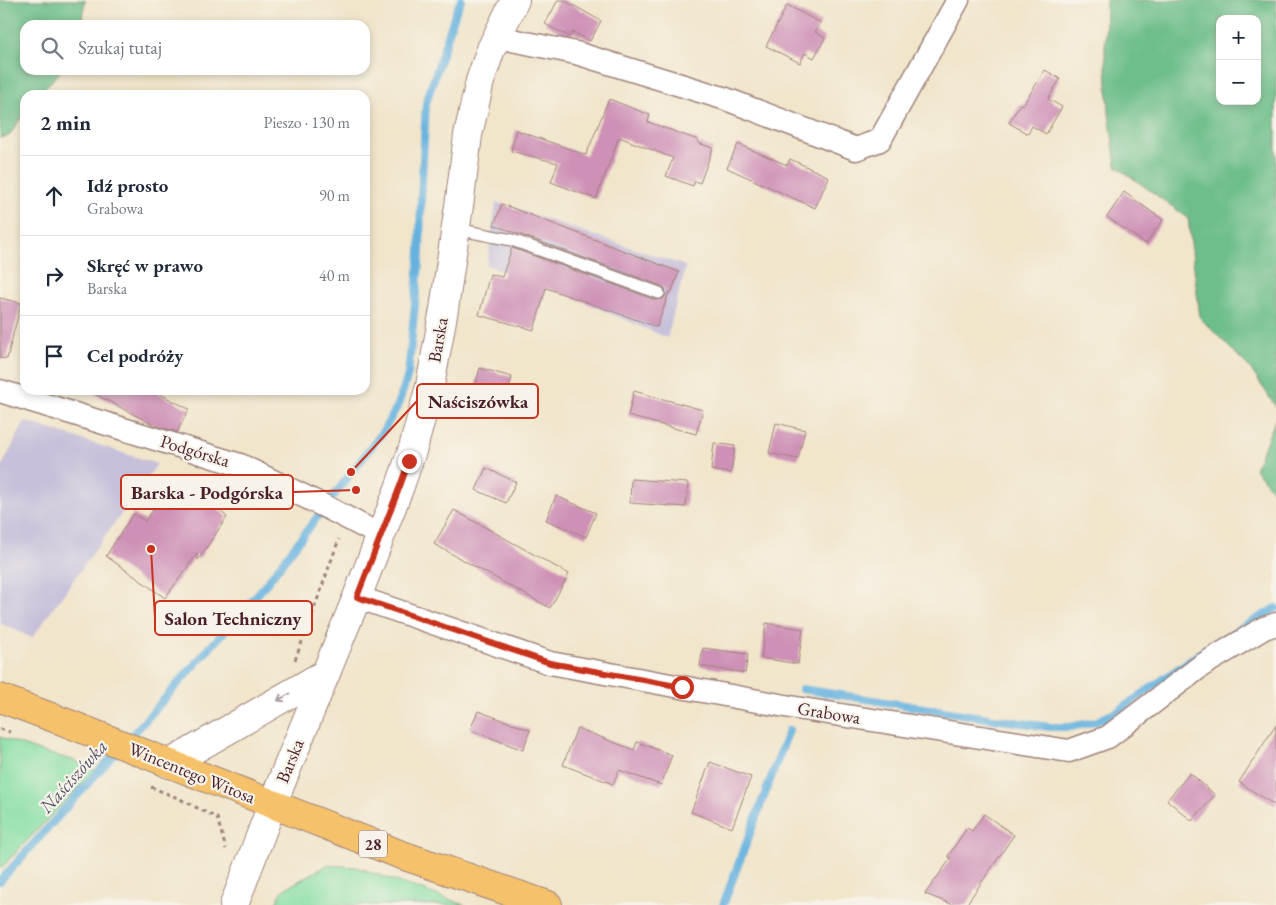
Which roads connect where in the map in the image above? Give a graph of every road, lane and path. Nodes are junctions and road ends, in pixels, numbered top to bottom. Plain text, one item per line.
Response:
1 (515, 0) edge
2 (958, 0) edge
3 (497, 36) junction
4 (456, 229) junction
5 (659, 293) dead end
6 (0, 391) edge
7 (341, 515) junction
8 (380, 535) junction
9 (357, 597) junction
10 (1276, 624) edge
11 (292, 667) dead end
12 (326, 673) junction
13 (0, 698) edge
14 (157, 759) junction
15 (151, 787) dead end
16 (272, 805) junction
17 (228, 855) dead end
18 (234, 905) edge
19 (548, 905) edge

1 - 3 street, Barska
2 - 3 street
3 - 4 street, Barska
4 - 5 lane
4 - 8 street, Barska
6 - 7 street, Podgórska
7 - 8 street, Podgórska
7 - 11 path
8 - 9 street, Barska
9 - 10 street, Grabowa
9 - 12 street, Barska
12 -> 14 street
12 - 16 street, Barska
13 - 14 main road, Wincentego Witosa / 28
14 - 16 main road, Wincentego Witosa / 28
15 - 17 path
16 - 18 street, Barska
16 - 19 main road, 28

